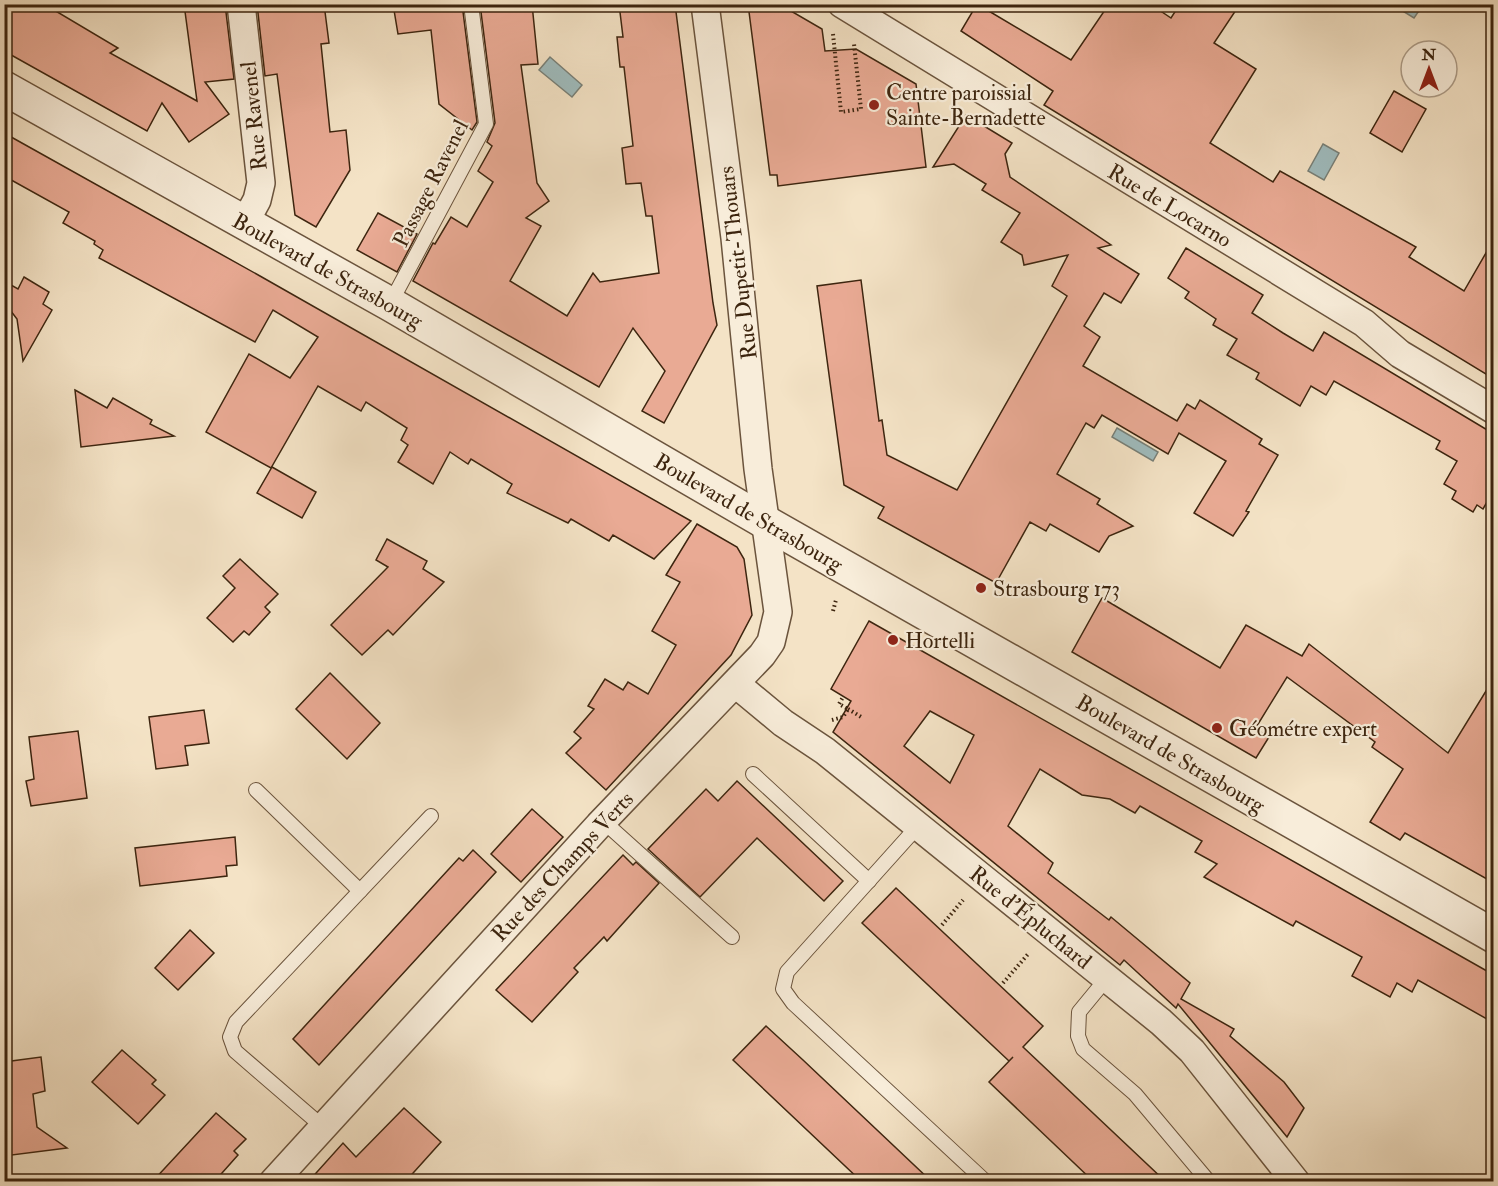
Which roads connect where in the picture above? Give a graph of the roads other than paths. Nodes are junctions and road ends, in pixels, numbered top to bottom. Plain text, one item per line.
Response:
1 (241, 4) edge
2 (471, 4) edge
3 (705, 4) edge
4 (837, 16) edge
5 (4, 88) edge
6 (244, 224) junction
7 (390, 304) junction
8 (1494, 410) edge
9 (765, 522) junction
10 (736, 684) junction
11 (753, 774) dead end
12 (256, 790) dead end
13 (430, 816) dead end
14 (603, 821) junction
15 (918, 826) junction
16 (869, 881) junction
17 (360, 891) junction
18 (1494, 936) edge
19 (732, 937) dead end
20 (1107, 978) junction
21 (323, 1127) junction
22 (1295, 1181) edge
23 (273, 1182) edge
24 (986, 1182) edge
25 (1209, 1182) edge

1 - 6 street, Rue Ravenel
2 - 7 lane, Passage Ravenel
3 - 9 street, Rue Dupetit-Thouars
4 - 8 street, Rue de Locarno
5 - 6 street, Boulevard de Strasbourg
6 - 7 street, Boulevard de Strasbourg
7 - 9 street, Boulevard de Strasbourg
9 - 10 street, Rue des Champs Verts
9 - 18 street, Boulevard de Strasbourg
10 - 14 street, Rue des Champs Verts
10 - 15 street, Rue d'Épluchard
11 - 16 lane
12 - 17 lane
13 - 17 lane
14 - 19 lane
14 - 21 street, Rue des Champs Verts
15 - 16 lane
15 - 20 street, Rue d'Épluchard
16 - 24 lane
17 - 21 lane
20 - 22 street, Rue d'Épluchard
20 - 25 lane
21 - 23 street, Rue des Champs Verts

